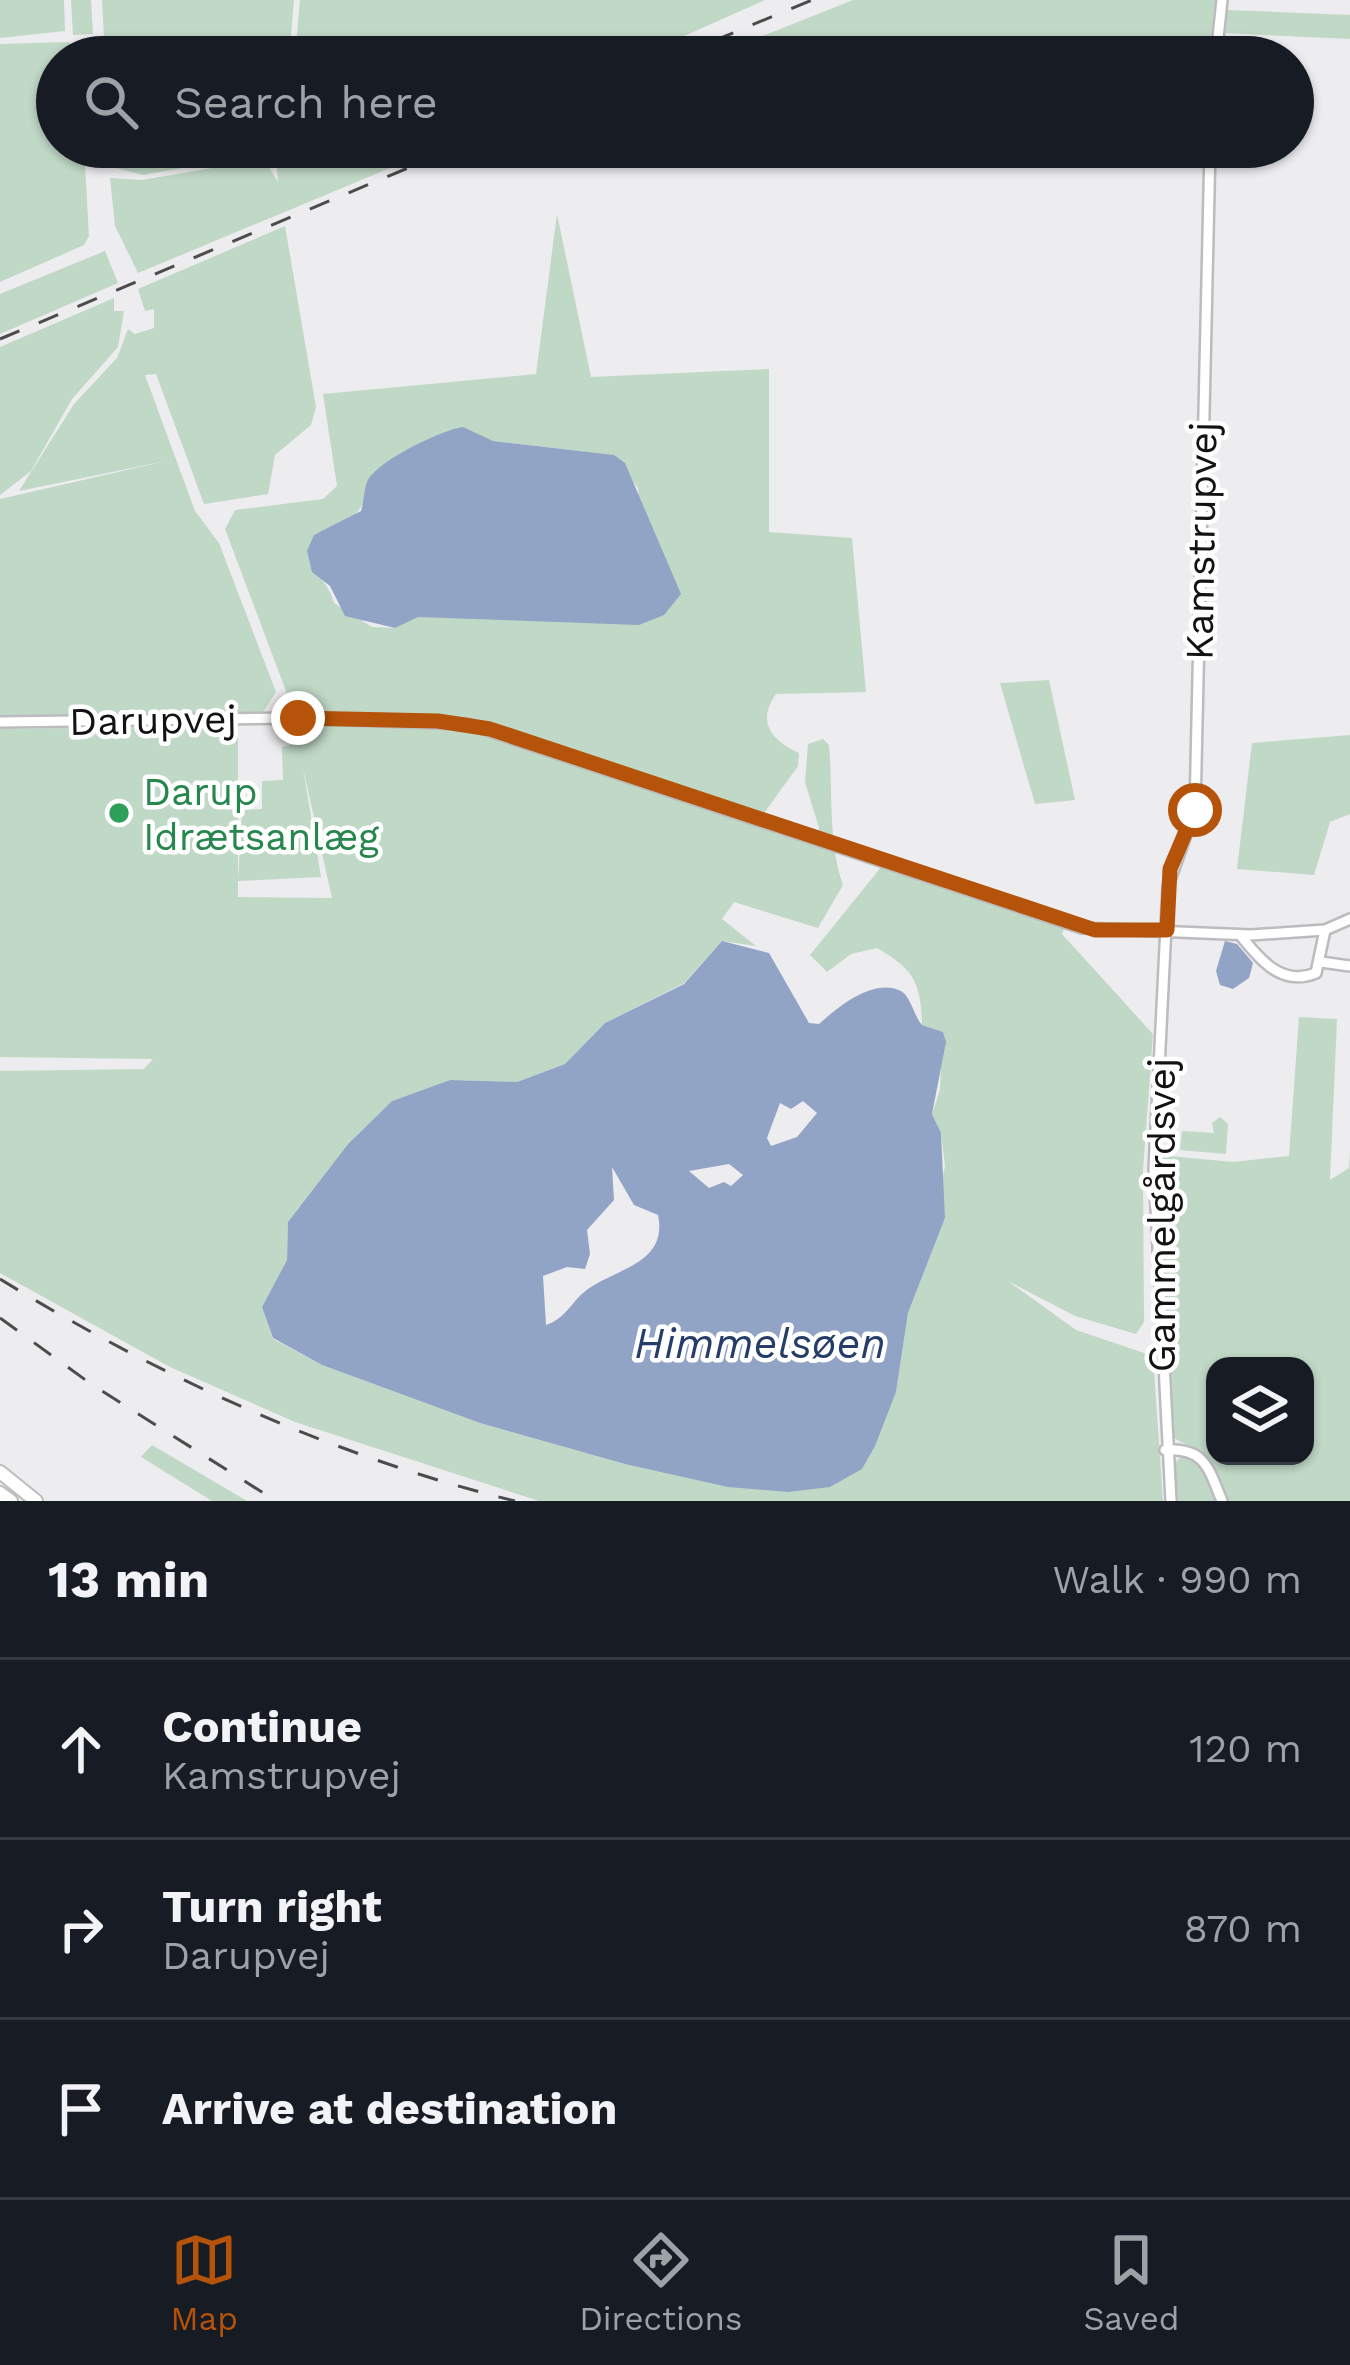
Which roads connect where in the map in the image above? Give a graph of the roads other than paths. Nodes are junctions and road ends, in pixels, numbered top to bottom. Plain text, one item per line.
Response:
1 (1222, 0) edge
2 (1218, 36) edge
3 (1210, 168) edge
4 (0, 722) edge
5 (1350, 919) edge
6 (1167, 930) junction
7 (1325, 930) junction
8 (1240, 936) junction
9 (1322, 962) junction
10 (1350, 966) edge
11 (1165, 1450) junction
12 (0, 1472) edge
13 (0, 1482) edge
14 (0, 1492) edge
15 (11, 1501) edge
16 (26, 1501) edge
17 (36, 1501) edge
18 (1171, 1501) edge
19 (1222, 1501) edge

1 - 2 street
3 - 6 street, Kamstrupvej
4 - 6 street, Darupvej
5 - 7 street, Darupvej
6 - 8 street, Darupvej
6 - 11 street, Gammelgårdsvej
7 - 8 street, Darupvej
7 - 9 street
8 - 9 street
9 - 10 street
11 - 18 street, Gammelgårdsvej
11 - 19 street
12 - 17 main road
13 - 16 main road
14 - 15 main road

